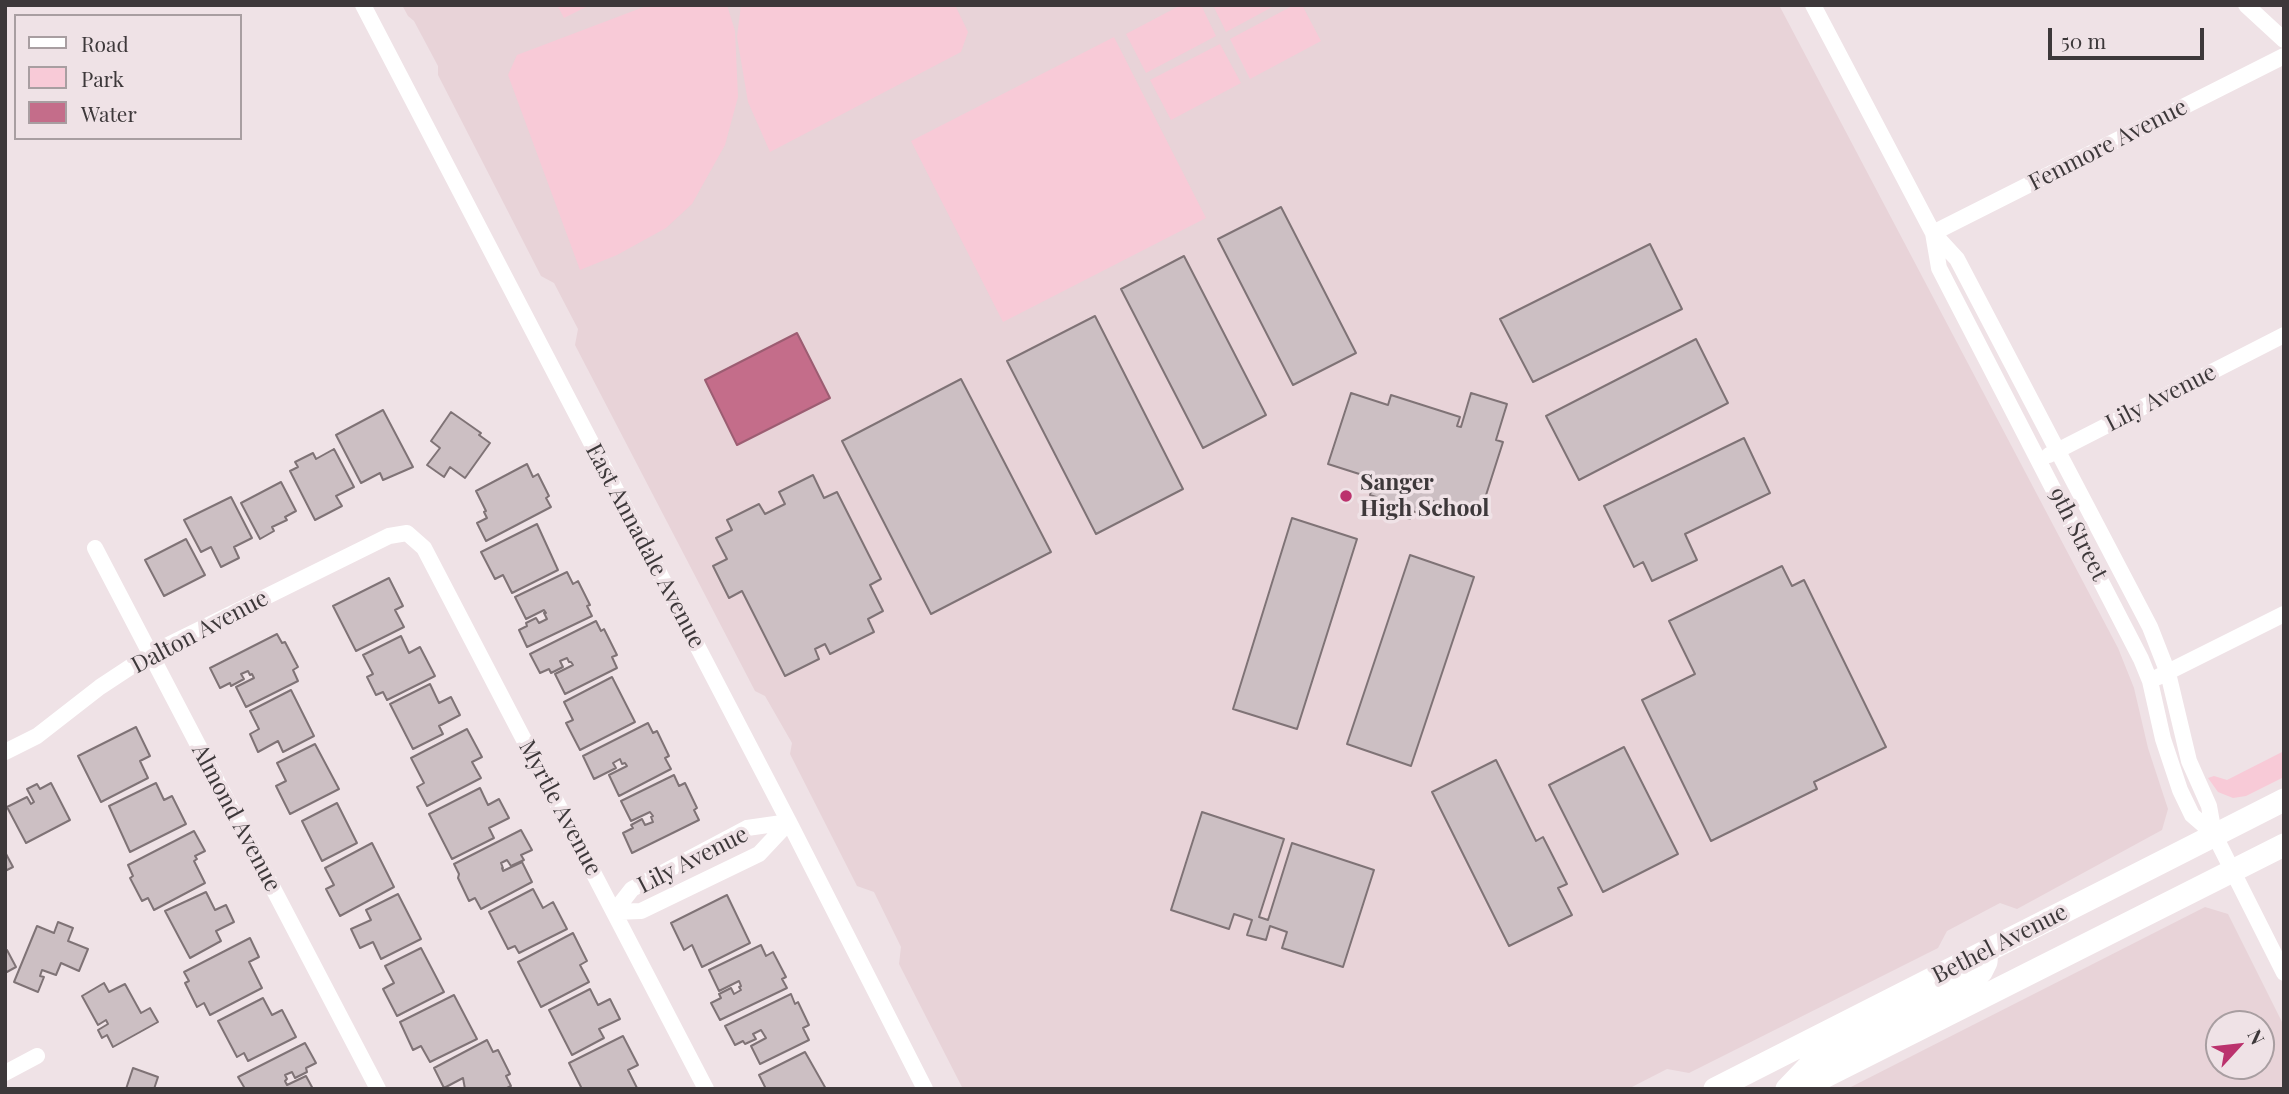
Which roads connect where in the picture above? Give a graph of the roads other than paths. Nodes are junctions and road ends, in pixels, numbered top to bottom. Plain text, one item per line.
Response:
1 (363, 5) edge
2 (1813, 5) edge
3 (2246, 5) edge
4 (2284, 40) edge
5 (2284, 56) edge
6 (1933, 233) junction
7 (2284, 335) edge
8 (2058, 450) junction
9 (2039, 460) junction
10 (407, 533) joint
11 (95, 548) dead end
12 (2284, 614) edge
13 (150, 654) junction
14 (2168, 673) junction
15 (2150, 681) junction
16 (5, 752) edge
17 (2284, 800) edge
18 (789, 822) junction
19 (2214, 834) junction
20 (2284, 845) edge
21 (2232, 871) junction
22 (614, 912) junction
23 (1987, 951) junction
24 (2284, 973) edge
25 (37, 1056) dead end
26 (1777, 1057) junction
27 (5, 1073) edge
28 (377, 1089) edge
29 (706, 1089) edge
30 (925, 1089) edge
31 (1716, 1089) edge
32 (1742, 1089) edge
33 (1787, 1089) edge
34 (1800, 1089) edge

1 - 18 street, East Annadale Avenue
2 - 6 street, 9th Street
3 - 4 street
5 - 6 street, Fenmore Avenue
6 - 8 street, 9th Street
6 - 9 street, 9th Street
7 - 8 street, Lily Avenue
8 - 9 street, Lily Avenue
8 - 14 street, 9th Street
9 - 15 street, 9th Street
10 - 13 street, Dalton Avenue
10 - 22 street, Myrtle Avenue
11 - 13 street, Almond Avenue
12 - 14 street
13 - 16 street, Dalton Avenue
13 - 28 street, Almond Avenue
14 - 15 street
14 - 19 street, 9th Street
15 - 19 street, 9th Street
17 - 19 main road, Bethel Avenue
18 - 22 street, Lily Avenue
18 - 22 street, Lily Avenue
18 - 30 street, East Annadale Avenue
19 - 21 street, 9th Street
19 - 23 main road, Bethel Avenue
20 - 21 main road, Bethel Avenue
21 - 24 street, 9th Street
21 - 34 main road, Bethel Avenue
22 - 29 street, Myrtle Avenue
23 - 26 main road, Bethel Avenue
23 - 33 main road
25 - 27 street
26 - 31 main road, Bethel Avenue
26 - 32 main road

